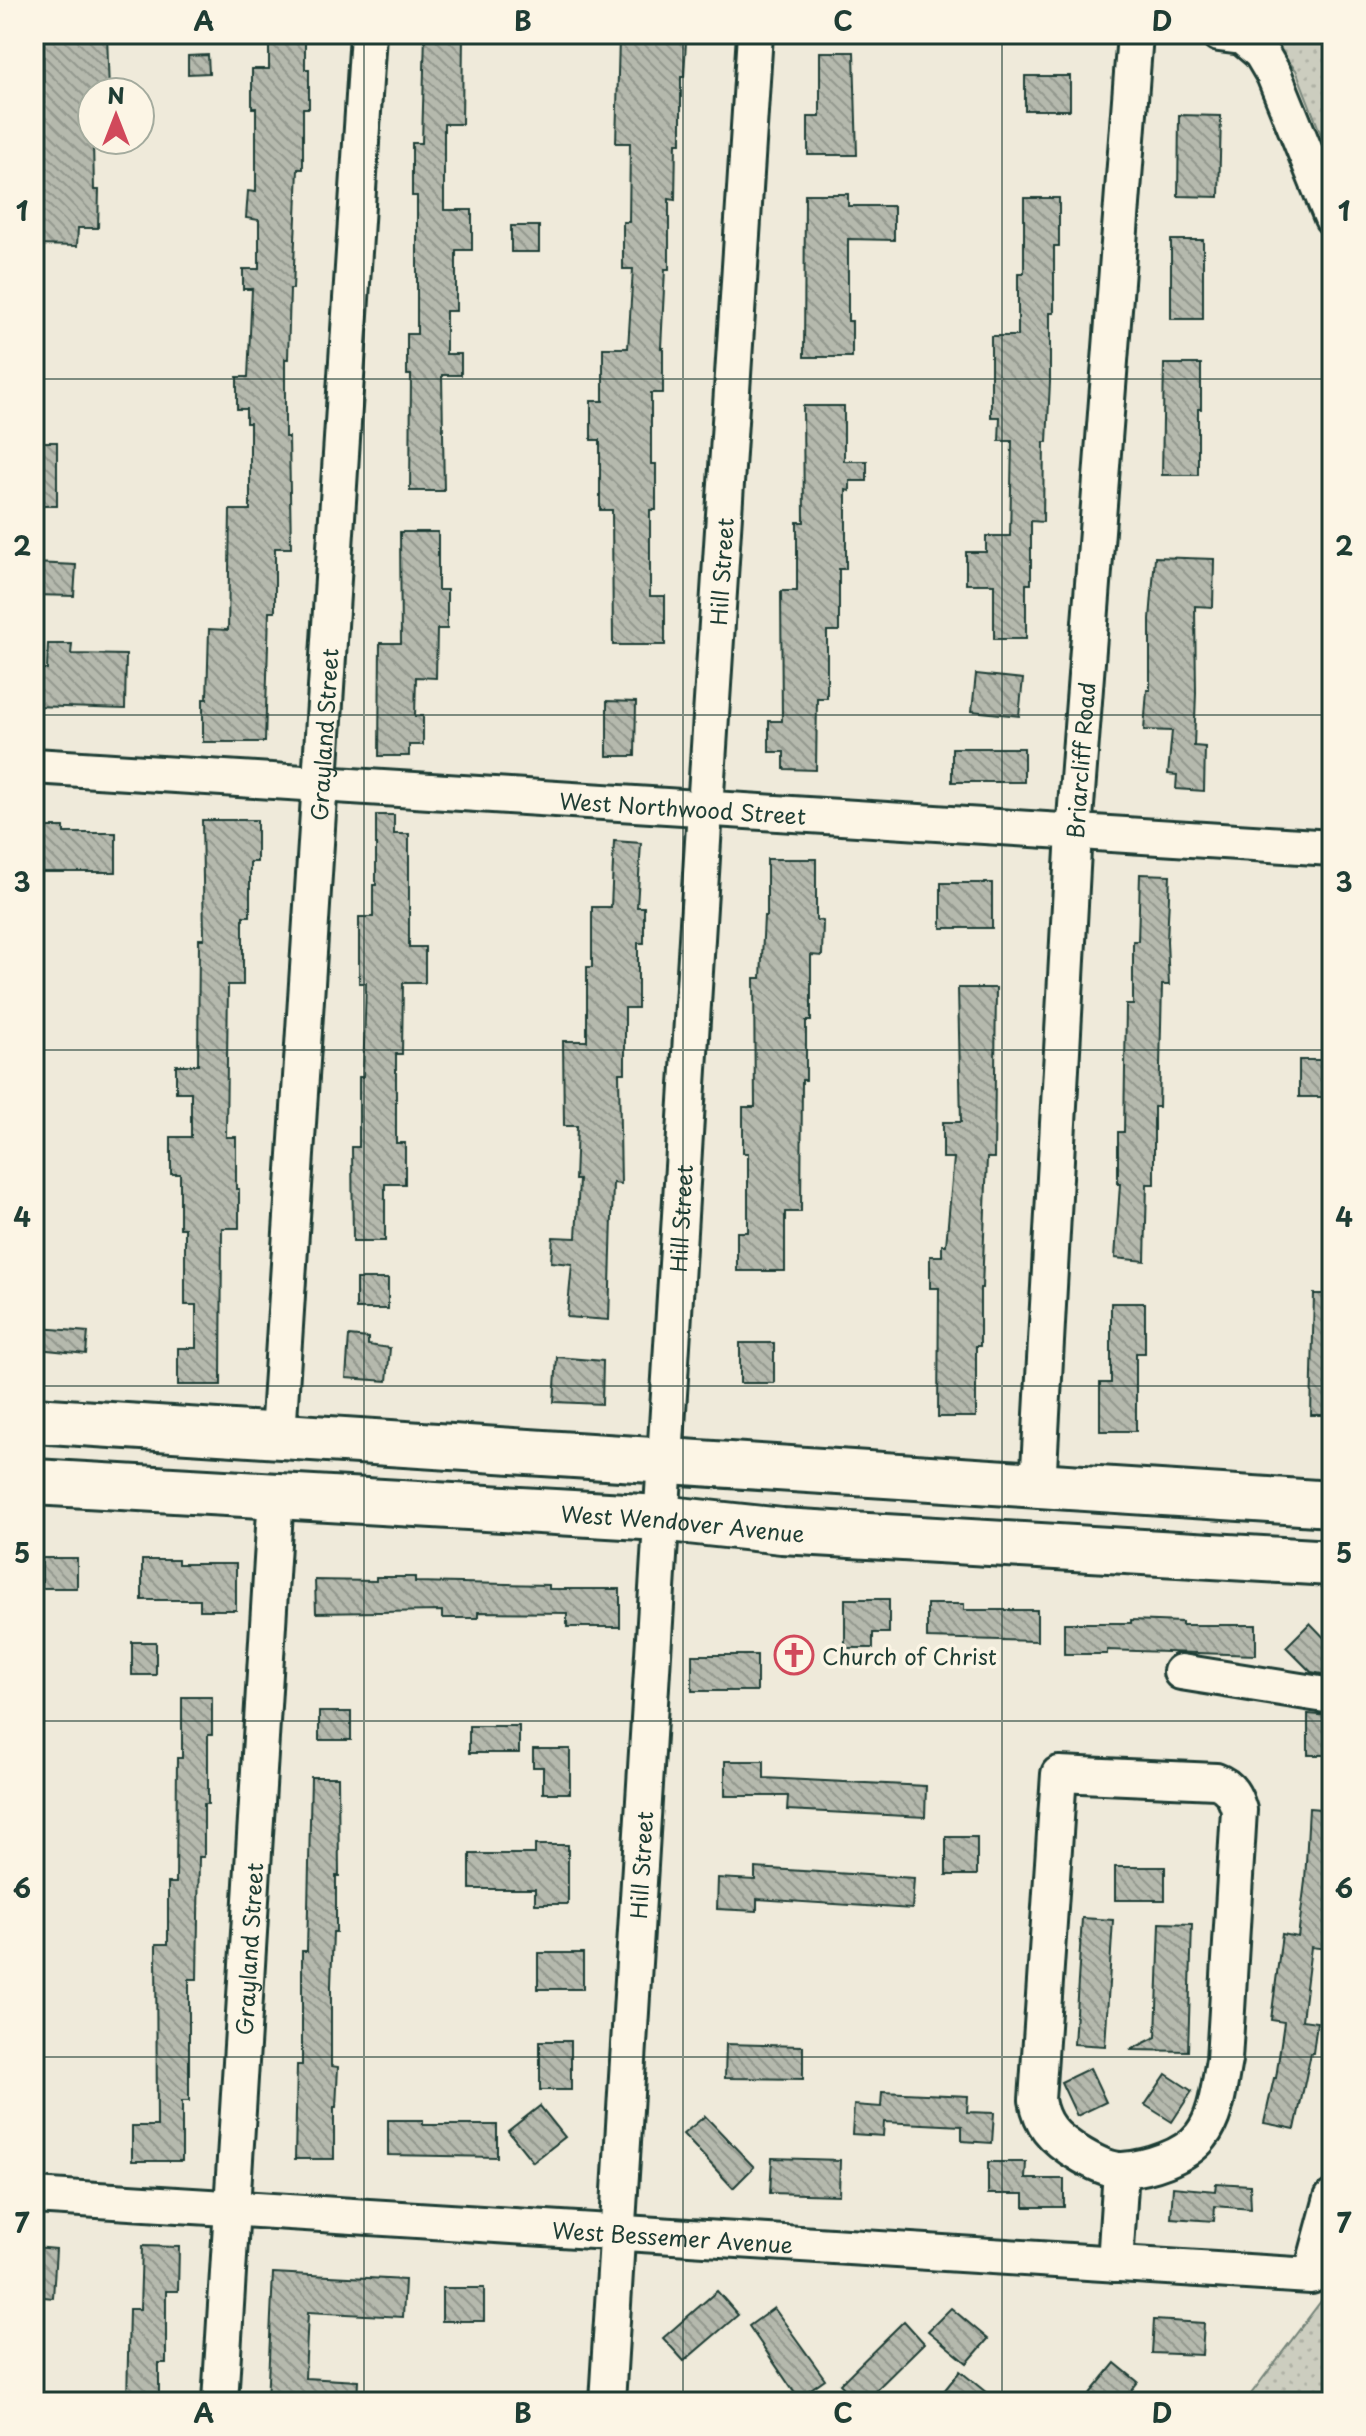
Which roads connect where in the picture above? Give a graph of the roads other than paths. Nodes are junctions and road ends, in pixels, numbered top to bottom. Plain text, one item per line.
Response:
1 (368, 34) edge
2 (755, 34) edge
3 (1135, 34) edge
4 (1219, 34) edge
5 (1332, 218) edge
6 (34, 766) edge
7 (321, 783) junction
8 (705, 809) junction
9 (1074, 832) junction
10 (1332, 848) edge
11 (34, 1420) edge
12 (278, 1435) junction
13 (665, 1461) junction
14 (34, 1482) edge
15 (128, 1486) junction
16 (1038, 1487) junction
17 (276, 1495) junction
18 (1332, 1504) edge
19 (660, 1518) junction
20 (1332, 1563) edge
21 (1181, 1672) dead end
22 (1332, 1696) edge
23 (1121, 2170) junction
24 (34, 2196) edge
25 (1332, 2198) edge
26 (231, 2210) junction
27 (618, 2233) junction
28 (1115, 2264) junction
29 (220, 2402) edge
30 (607, 2402) edge

1 - 7 street, Grayland Street
2 - 8 street, Hill Street
3 - 9 street, Briarcliff Road
4 - 5 street
6 - 7 street, West Northwood Street
7 - 8 street, West Northwood Street
7 - 12 street, Grayland Street
8 - 9 street, West Northwood Street
8 - 13 street, Hill Street
9 - 10 street, West Northwood Street
9 - 16 street, Briarcliff Road
11 - 12 highway
12 - 13 highway
12 - 15 highway
13 - 16 highway
13 - 19 street, Hill Street
14 - 15 highway, West Wendover Avenue
15 - 17 highway, West Wendover Avenue
16 - 18 highway
17 - 19 highway, West Wendover Avenue
17 - 26 street, Grayland Street
19 - 20 highway, West Wendover Avenue
19 - 27 street, Hill Street
21 - 22 street
23 - 23 street
23 - 28 street
24 - 26 street, West Bessemer Avenue
25 - 28 street, West Bessemer Avenue
26 - 27 street, West Bessemer Avenue
26 - 29 street, Grayland Street
27 - 28 street, West Bessemer Avenue
27 - 30 street, Hill Street

